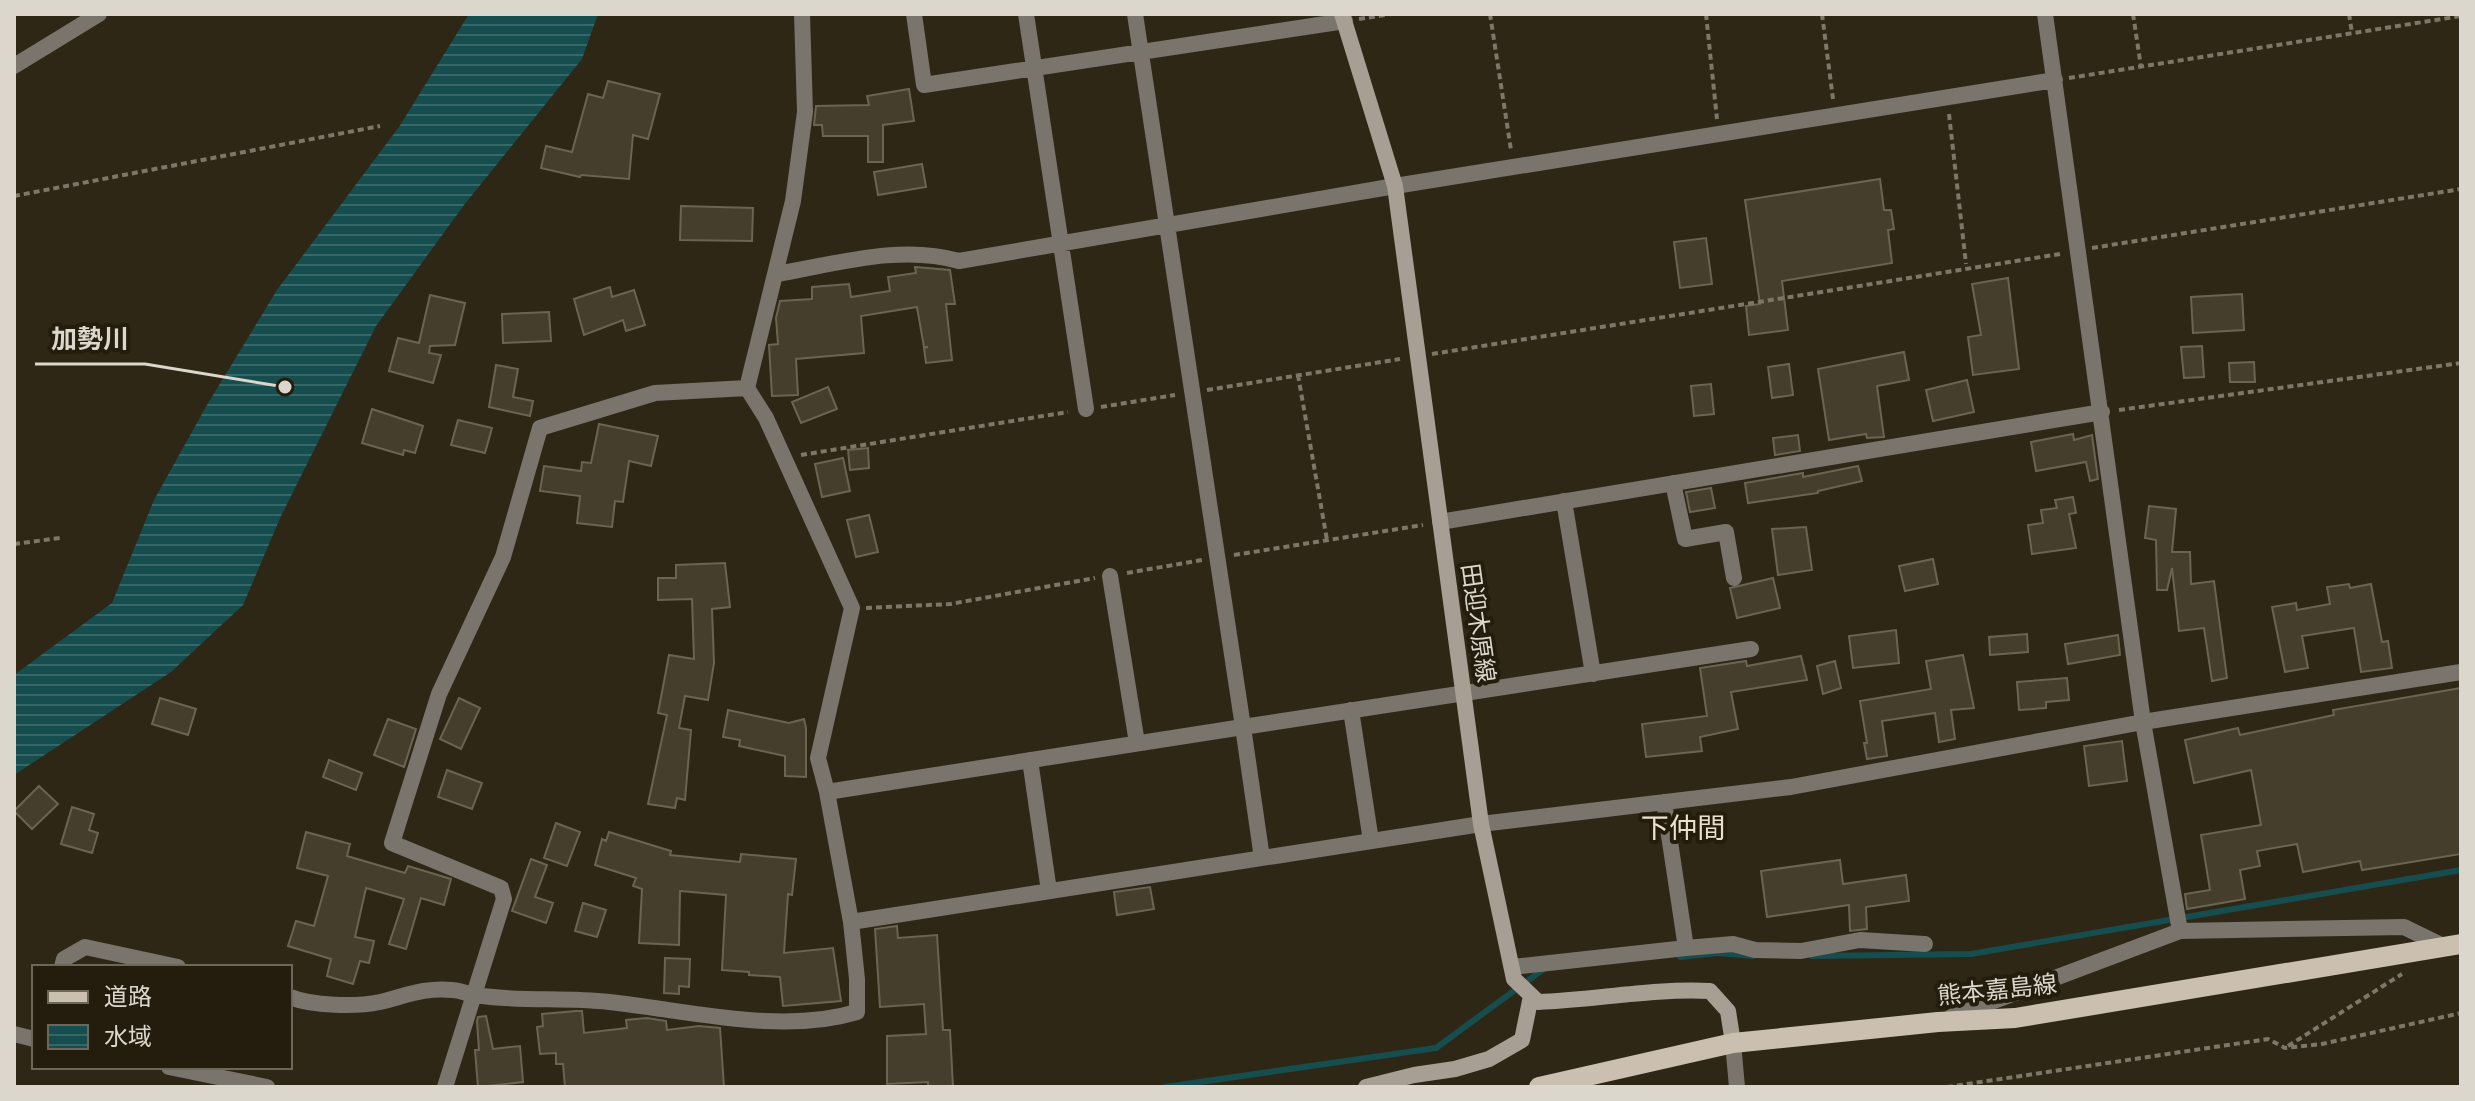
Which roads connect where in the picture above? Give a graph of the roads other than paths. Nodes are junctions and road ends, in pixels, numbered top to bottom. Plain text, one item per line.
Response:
1 (99, 14) edge
2 (802, 14) edge
3 (914, 14) edge
4 (1026, 14) edge
5 (1135, 14) edge
6 (2045, 14) edge
7 (1344, 17) edge
8 (1141, 52) junction
9 (14, 66) edge
10 (1034, 68) junction
11 (2055, 80) junction
12 (1395, 186) junction
13 (1167, 225) junction
14 (1059, 244) junction
15 (777, 274) junction
16 (747, 388) junction
17 (1086, 409) road end
18 (2102, 412) junction
19 (1673, 483) junction
20 (1564, 501) junction
21 (1440, 522) junction
22 (1110, 576) road end
23 (1734, 578) dead end
24 (1751, 649) dead end
25 (2461, 672) edge
26 (1593, 674) junction
27 (1463, 694) junction
28 (1351, 710) junction
29 (2143, 722) junction
30 (1243, 727) junction
31 (1137, 743) junction
32 (1030, 760) junction
33 (827, 792) junction
34 (1664, 802) junction
35 (1481, 824) junction
36 (1371, 841) junction
37 (1262, 858) junction
38 (1049, 891) junction
39 (851, 922) junction
40 (2180, 931) junction
41 (1925, 944) dead end
42 (2453, 946) edge
43 (1686, 948) junction
44 (62, 965) edge
45 (169, 965) edge
46 (1513, 973) junction
47 (476, 995) junction
48 (1531, 996) junction
49 (292, 998) edge
50 (1938, 1022) junction
51 (1733, 1043) junction
52 (179, 1069) edge
53 (267, 1087) edge
54 (445, 1087) edge
55 (1366, 1087) edge
56 (1539, 1087) edge
57 (1737, 1087) edge

1 - 9 street
2 - 15 street
3 - 10 street
4 - 10 street
5 - 8 street
6 - 11 street
7 - 8 street
7 - 12 main road, 田迎木原線
8 - 10 street
8 - 13 street
10 - 14 street
11 - 12 street
11 - 18 street
12 - 13 street
12 - 21 main road, 田迎木原線
13 - 14 street
13 - 30 street
14 - 15 street
14 - 17 street
15 - 16 street
16 - 33 street
16 - 47 street
18 - 19 street
18 - 29 street
19 - 20 street
19 - 23 street
20 - 21 street
20 - 26 street
21 - 27 main road, 田迎木原線
22 - 31 street
24 - 26 street
25 - 29 street
26 - 27 street
27 - 28 street
27 - 35 main road, 田迎木原線
28 - 30 street
28 - 36 street
29 - 34 street
29 - 40 street
30 - 31 street
30 - 37 street
31 - 32 street
32 - 33 street
32 - 38 street
33 - 39 street
34 - 35 street
34 - 43 street
35 - 36 street
35 - 46 main road, 田迎木原線
36 - 37 street
37 - 38 street
38 - 39 street
39 - 47 street
40 - 42 street
40 - 50 street
41 - 43 street
42 - 50 main road, 熊本嘉島線
43 - 46 street
44 - 45 street
46 - 48 main road
47 - 49 street
47 - 54 street
48 - 51 main road
48 - 55 main road
50 - 51 main road, 熊本嘉島線
51 - 56 main road, 熊本嘉島線
51 - 57 street
52 - 53 street

